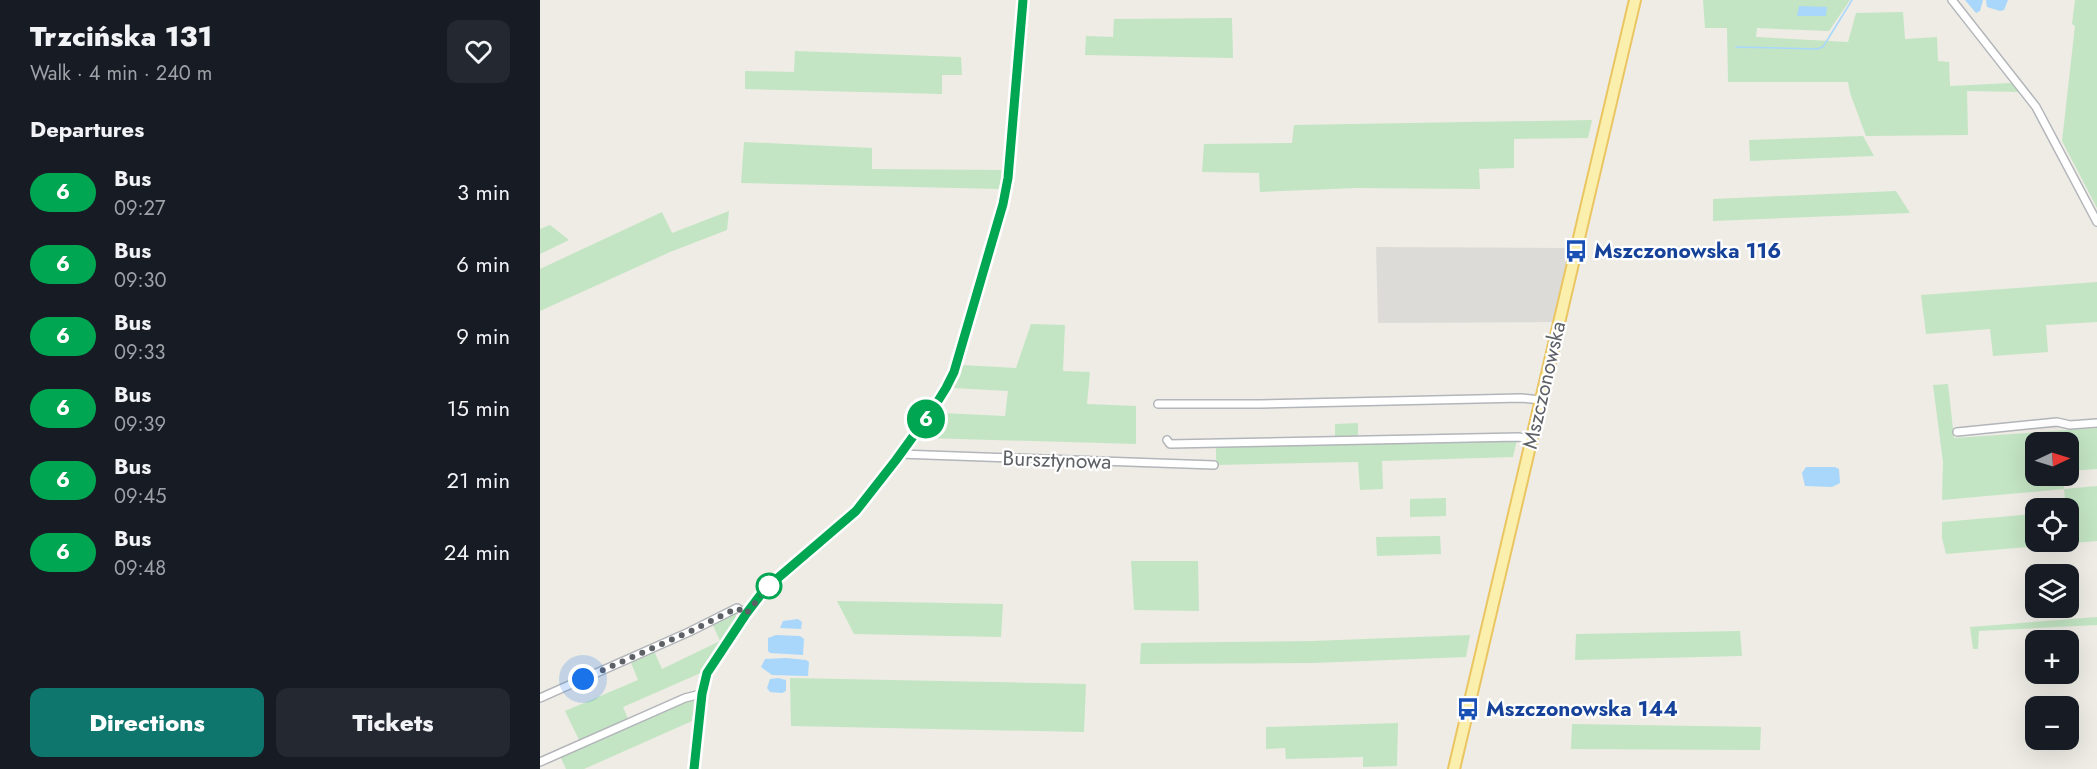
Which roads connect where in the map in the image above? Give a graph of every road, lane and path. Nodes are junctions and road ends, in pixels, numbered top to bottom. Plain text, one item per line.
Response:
1 (1023, 0) edge
2 (1635, 0) edge
3 (1952, 0) edge
4 (2097, 222) edge
5 (1541, 400) junction
6 (1158, 404) dead end
7 (2097, 423) edge
8 (1957, 432) dead end
9 (1532, 440) junction
10 (1167, 441) dead end
11 (900, 454) junction
12 (1214, 465) dead end
13 (746, 614) junction
14 (702, 694) junction
15 (540, 698) edge
16 (540, 762) edge
17 (694, 769) edge
18 (1454, 769) edge

1 - 11 street
2 - 5 main road, Mszczonowska
3 - 4 street
5 - 6 street
5 - 9 main road, Mszczonowska
7 - 8 street
9 - 10 street
9 - 18 main road, Mszczonowska
11 - 12 street, Bursztynowa
11 - 13 street
13 - 14 street
13 - 15 street
14 - 16 street
14 - 17 street

